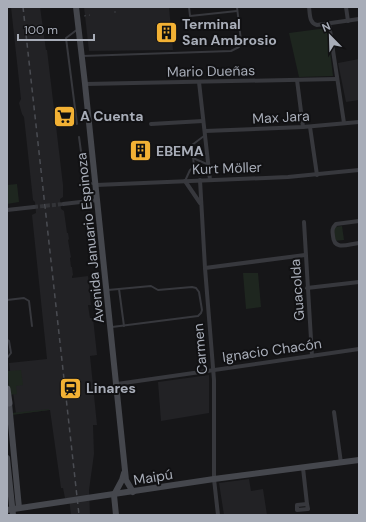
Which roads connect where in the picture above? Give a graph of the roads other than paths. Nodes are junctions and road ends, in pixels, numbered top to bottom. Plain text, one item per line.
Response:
1 (76, 7) edge
2 (189, 7) edge
3 (237, 7) edge
4 (309, 7) edge
5 (346, 7) edge
6 (237, 11) junction
7 (359, 19) edge
8 (348, 21) junction
9 (329, 24) junction
10 (79, 28) junction
11 (82, 56) junction
12 (337, 79) junction
13 (297, 80) junction
14 (199, 82) junction
15 (85, 84) junction
16 (204, 121) junction
17 (359, 122) edge
18 (344, 123) junction
19 (77, 124) dead end
20 (151, 124) dead end
21 (303, 127) junction
22 (310, 127) junction
23 (205, 133) junction
24 (79, 137) dead end
25 (193, 158) junction
26 (209, 164) junction
27 (359, 170) edge
28 (317, 175) junction
29 (200, 180) junction
30 (210, 180) junction
31 (185, 181) junction
32 (96, 185) junction
33 (98, 200) junction
34 (63, 204) tunnel mouth
35 (201, 205) junction
36 (34, 207) tunnel mouth
37 (7, 210) edge
38 (304, 222) dead end
39 (359, 222) edge
40 (359, 243) edge
41 (305, 255) junction
42 (205, 268) junction
43 (359, 282) edge
44 (307, 288) junction
45 (119, 289) junction
46 (107, 290) junction
47 (7, 300) edge
48 (32, 326) dead end
49 (124, 326) junction
50 (111, 327) junction
51 (7, 340) edge
52 (359, 349) edge
53 (312, 356) junction
54 (7, 358) edge
55 (213, 370) junction
56 (117, 384) junction
57 (7, 389) edge
58 (8, 403) edge
59 (334, 412) dead end
60 (7, 458) edge
61 (359, 460) edge
62 (341, 463) junction
63 (125, 467) junction
64 (303, 468) junction
65 (214, 479) junction
66 (133, 492) junction
67 (114, 494) junction
68 (307, 504) dead end
69 (20, 508) junction
70 (11, 512) edge
71 (116, 515) edge
72 (218, 515) edge

1 - 10 main road, Avenida Januario Espinoza
2 - 6 lane
3 - 6 lane
4 - 9 street
5 - 8 street
6 - 11 lane
7 - 8 street
8 - 9 street
9 - 12 street
10 - 11 main road, Avenida Januario Espinoza
10 - 19 lane
11 - 15 main road, Avenida Januario Espinoza
12 - 13 street, Mario Dueñas
12 - 18 street
13 - 14 street, Mario Dueñas
13 - 21 street
14 - 15 street, Mario Dueñas
14 - 16 street
15 - 32 main road, Avenida Januario Espinoza
16 - 20 street
16 - 23 street
17 - 18 street, Max Jara
18 - 22 street, Max Jara
21 - 22 street, Max Jara
21 - 23 street, Max Jara
22 - 28 street
23 - 25 lane
23 - 26 street
24 - 32 lane
25 - 26 lane
25 - 31 lane
26 - 30 street
27 - 28 street, Kurt Möller
28 - 30 street, Kurt Möller
29 - 30 street, Kurt Möller
29 - 31 street, Kurt Möller
29 - 35 street, Carmen
31 - 32 street, Kurt Möller
31 - 35 street
32 - 33 main road, Avenida Januario Espinoza
33 - 34 street
33 - 46 main road, Avenida Januario Espinoza
35 - 42 street, Carmen
36 - 37 street
38 - 41 street, Guacolda
39 - 40 street
41 - 42 street
41 - 44 street, Guacolda
42 - 55 street, Carmen
43 - 44 street
44 - 53 street, Guacolda
45 - 46 lane
45 - 49 lane
45 - 49 lane
46 - 50 main road, Avenida Januario Espinoza
47 - 48 lane
49 - 50 lane
50 - 56 main road, Avenida Januario Espinoza
51 - 54 lane
52 - 53 street, Ignacio Chacón
53 - 55 street, Ignacio Chacón
55 - 56 street, Ignacio Chacón
55 - 65 street, Carmen
56 - 63 main road, Avenida Januario Espinoza
57 - 58 main road
58 - 69 main road
59 - 62 street
60 - 70 main road
61 - 62 main road, Maipú
62 - 64 main road, Maipú
63 - 66 main road, Avenida Januario Espinoza
63 - 67 main road, Avenida Januario Espinoza
64 - 65 main road, Maipú
64 - 68 street
65 - 66 main road, Maipú
65 - 72 street, Carmen
66 - 67 main road, Maipú
67 - 69 main road, Maipú
67 - 71 main road
69 - 70 main road, Maipú

